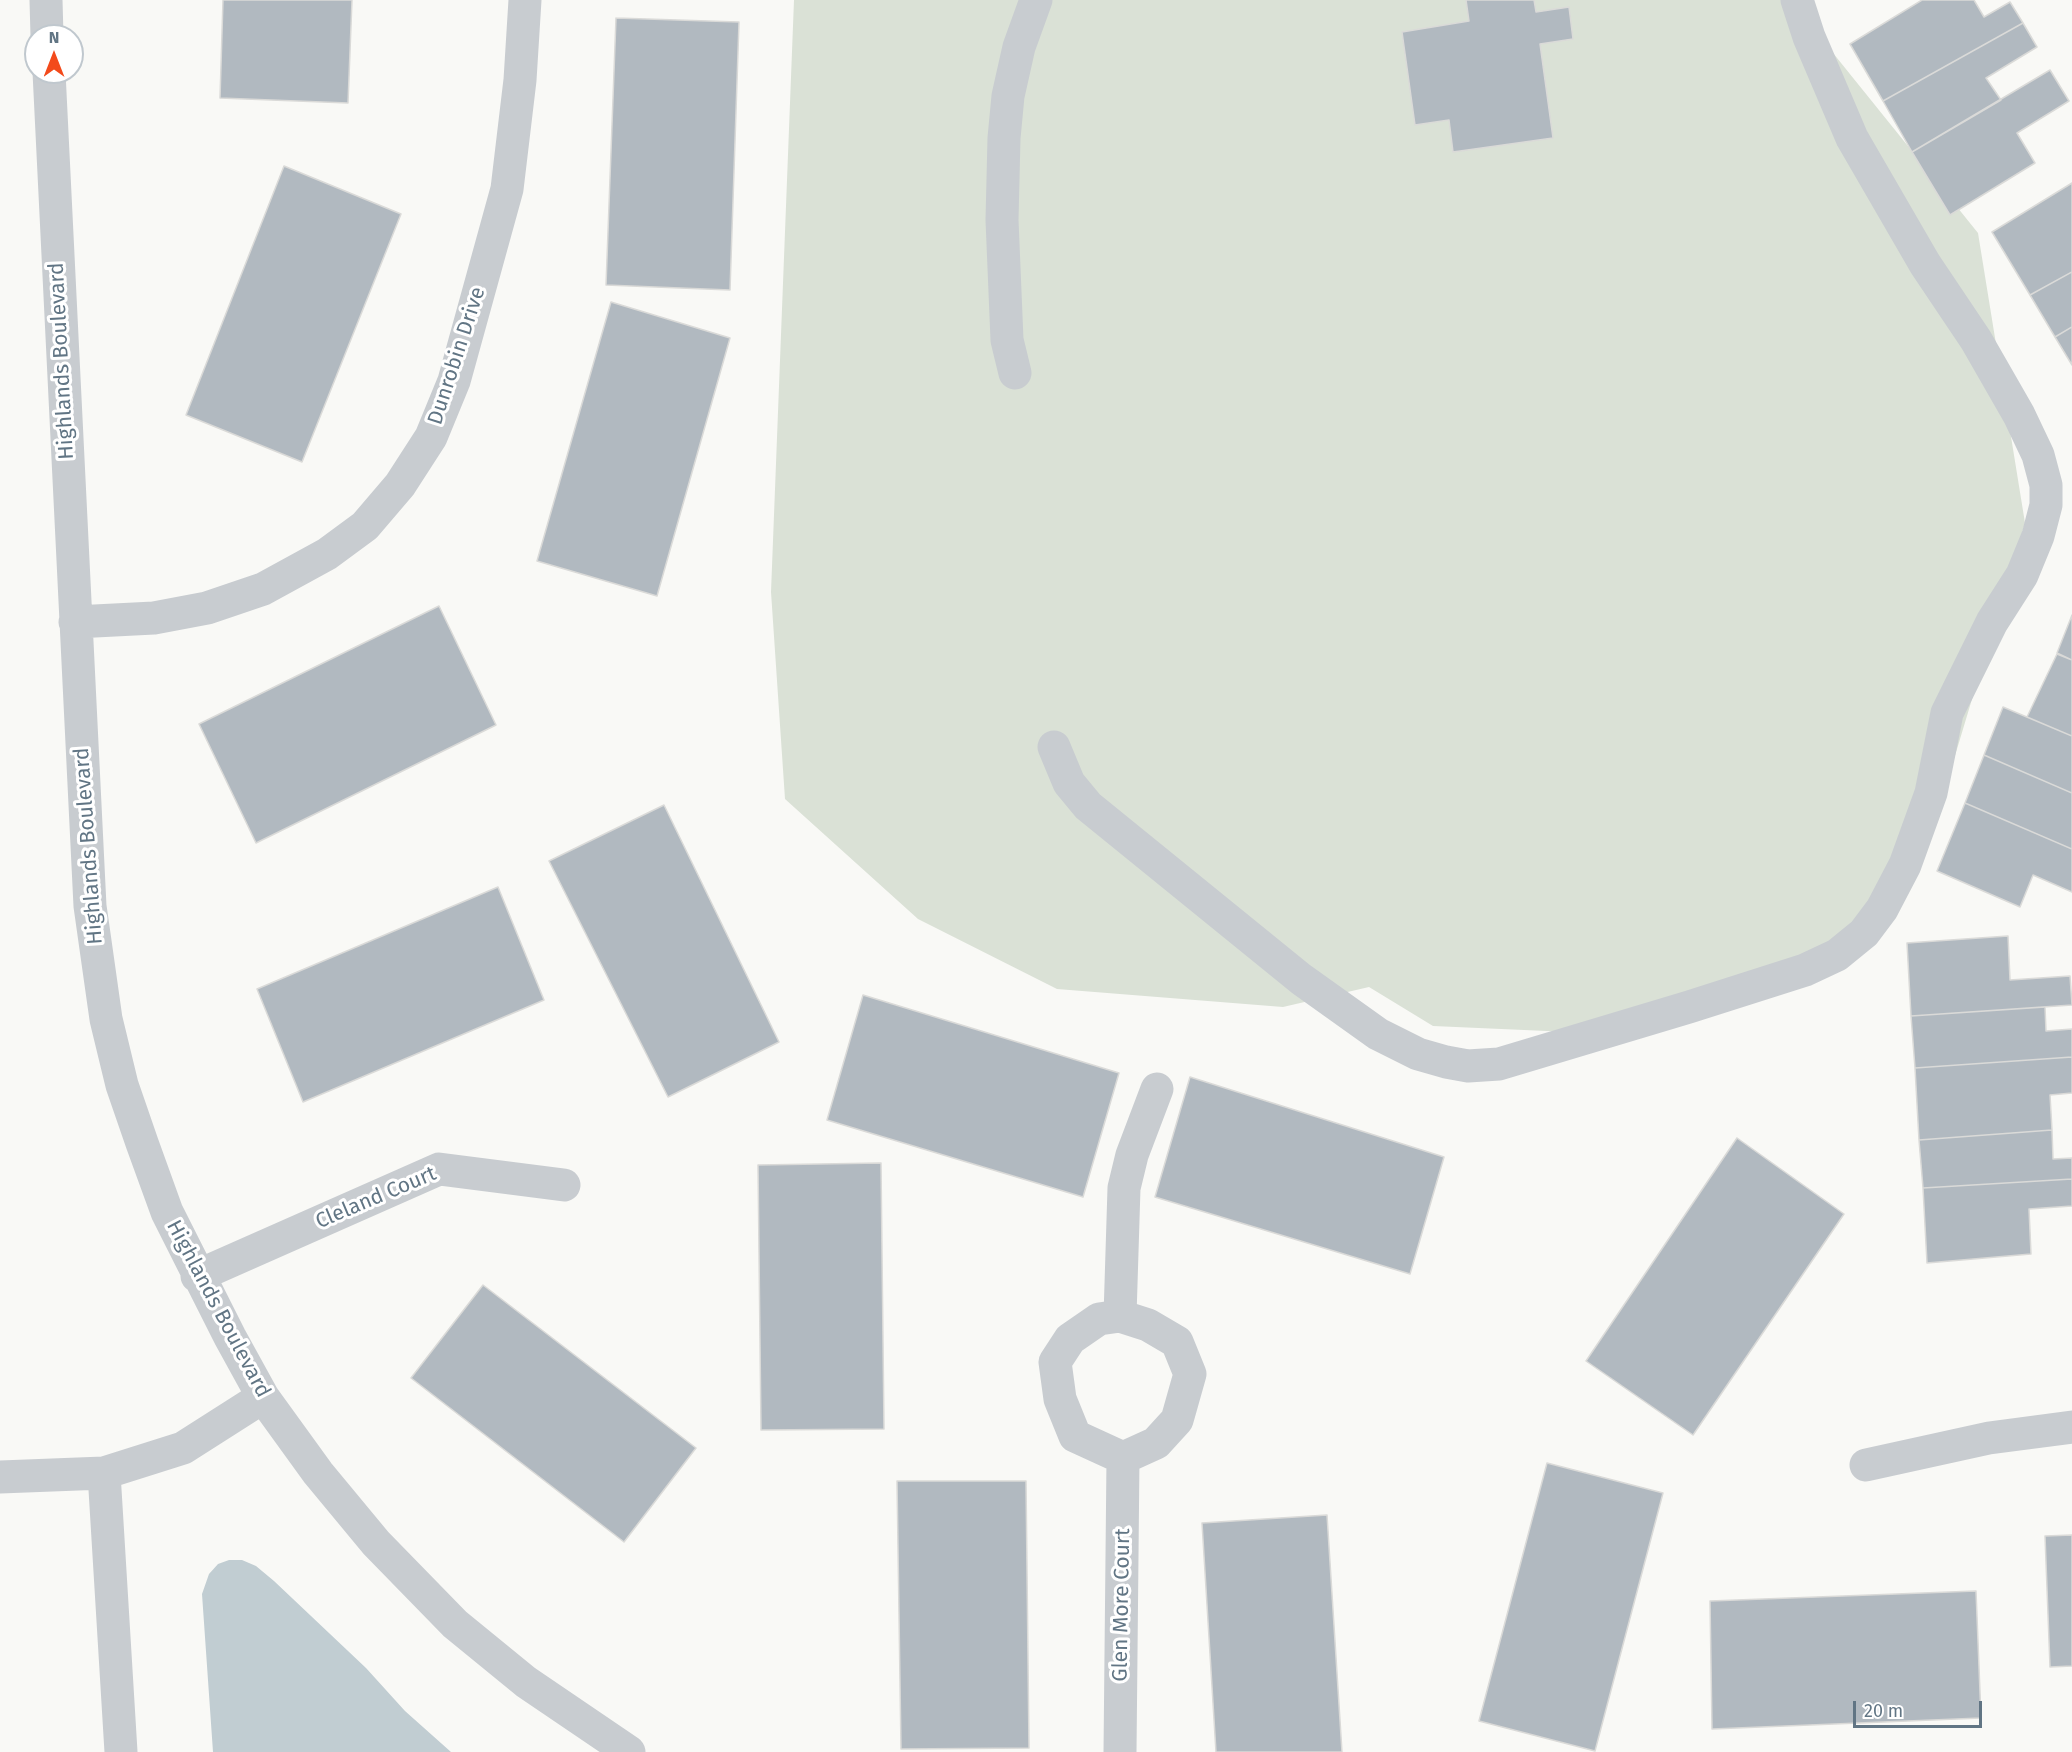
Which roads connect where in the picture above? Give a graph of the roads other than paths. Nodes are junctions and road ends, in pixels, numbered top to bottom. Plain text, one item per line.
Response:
1 (46, 0) edge
2 (525, 0) edge
3 (1036, 0) edge
4 (1797, 0) edge
5 (47, 24) edge
6 (50, 84) edge
7 (1015, 373) dead end
8 (75, 622) junction
9 (1054, 747) dead end
10 (1157, 1089) dead end
11 (564, 1185) dead end
12 (197, 1276) junction
13 (1120, 1316) junction
14 (263, 1397) junction
15 (2072, 1427) edge
16 (1123, 1458) junction
17 (1866, 1466) dead end
18 (104, 1473) junction
19 (0, 1477) edge
20 (121, 1752) edge
21 (629, 1752) edge
22 (1120, 1752) edge

1 - 5 street
2 - 8 street, Dunrobin Drive
3 - 7 street
4 - 9 street
6 - 8 street, Highlands Boulevard
8 - 12 street, Highlands Boulevard
10 - 13 street
11 - 12 street, Cleland Court
12 - 14 street, Highlands Boulevard
13 - 16 street
13 - 16 street
14 - 18 street
14 - 21 street, Highlands Boulevard
15 - 17 street
16 - 22 street, Glen More Court
18 - 19 street
18 - 20 street

